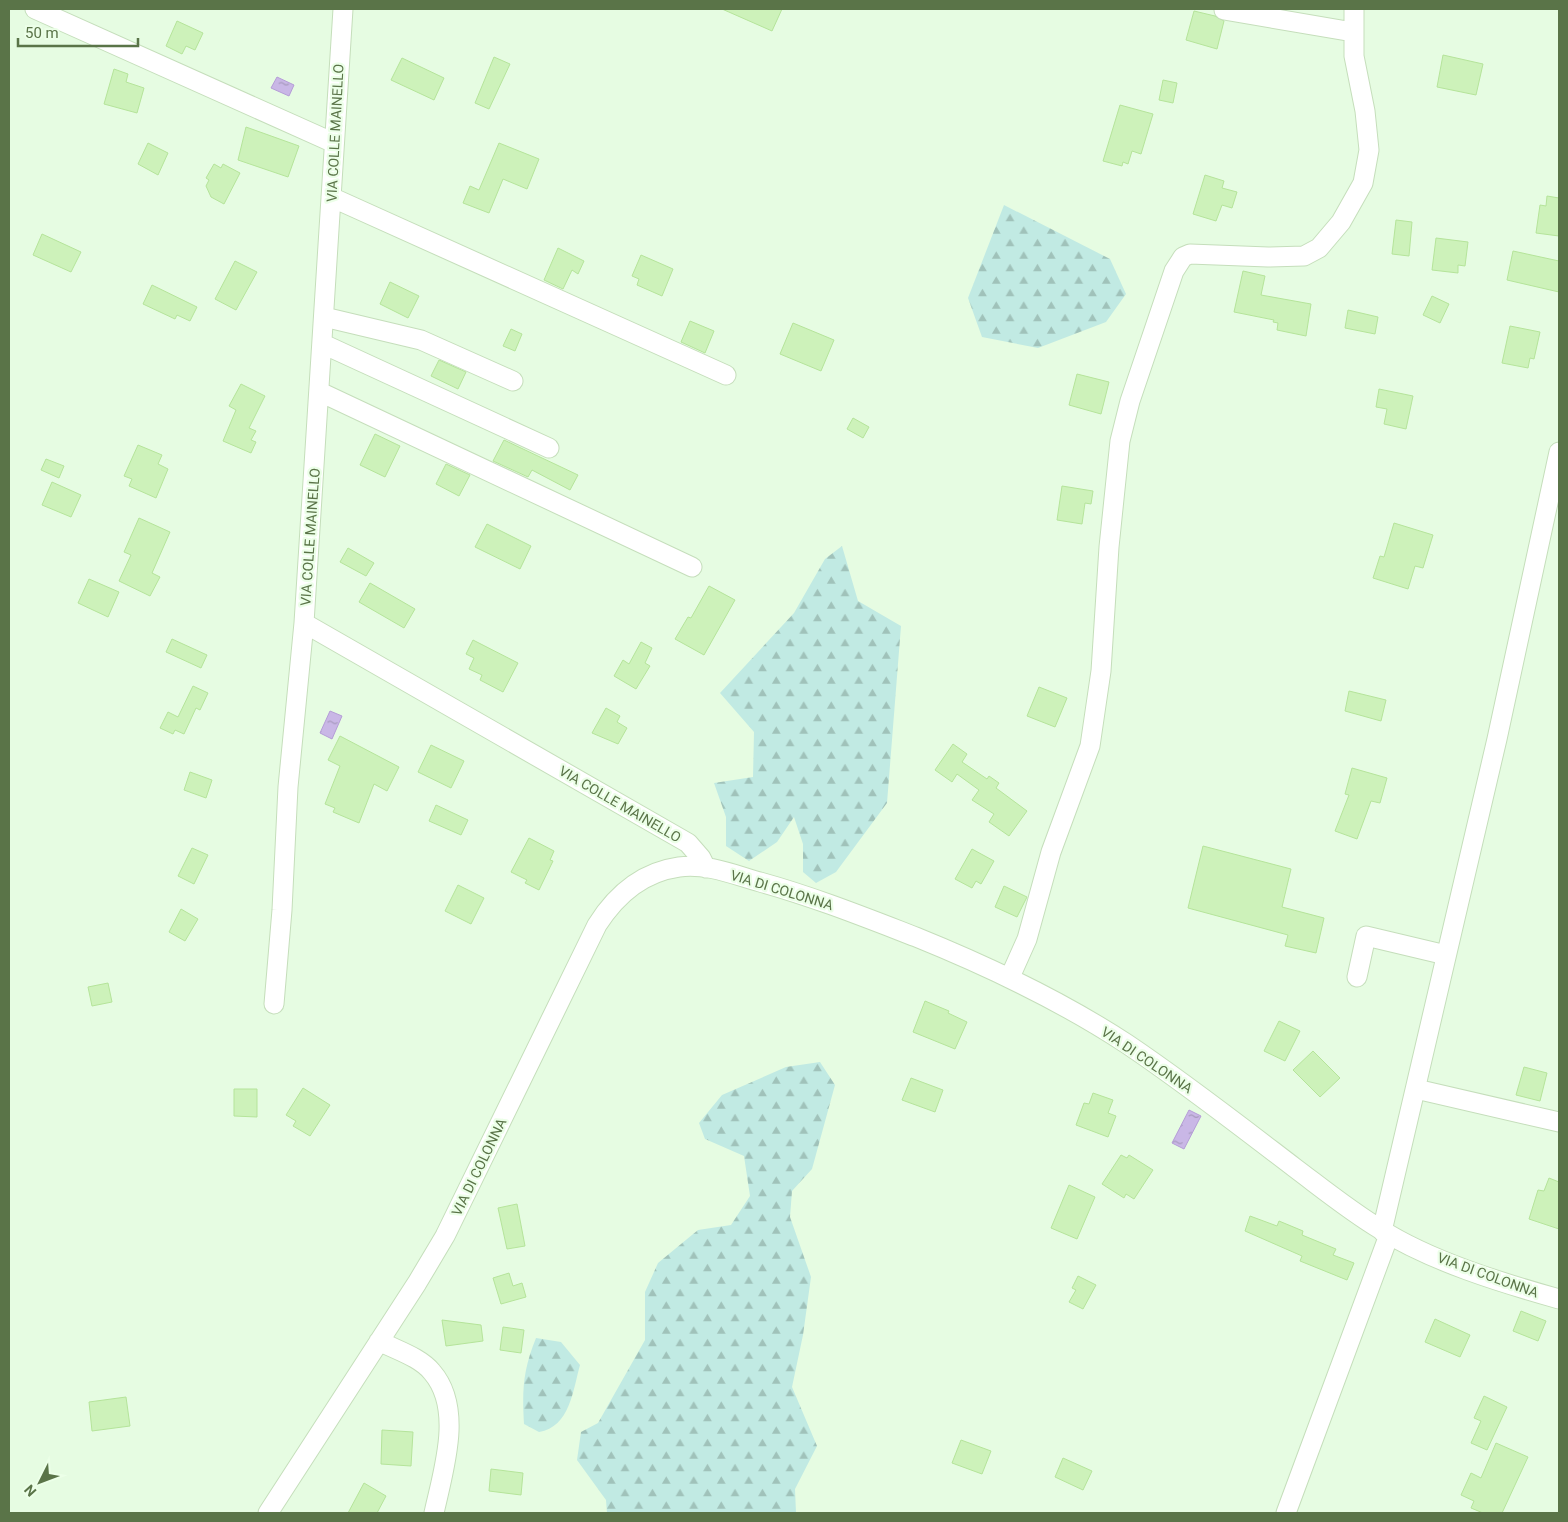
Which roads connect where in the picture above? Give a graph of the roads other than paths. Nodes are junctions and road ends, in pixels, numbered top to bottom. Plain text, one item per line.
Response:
1 (35, 9) edge
2 (343, 9) edge
3 (1354, 9) edge
4 (1224, 10) dead end
5 (1353, 32) junction
6 (334, 143) junction
7 (331, 197) junction
8 (324, 317) junction
9 (322, 344) junction
10 (726, 376) dead end
11 (514, 382) dead end
12 (320, 392) junction
13 (549, 448) dead end
14 (1559, 452) edge
15 (692, 567) dead end
16 (304, 623) junction
17 (706, 868) junction
18 (1446, 955) junction
19 (1010, 977) junction
20 (1357, 977) dead end
21 (274, 1004) dead end
22 (1416, 1089) junction
23 (1559, 1122) edge
24 (1385, 1233) junction
25 (1559, 1300) edge
26 (379, 1341) junction
27 (268, 1513) edge
28 (434, 1513) edge
29 (1286, 1513) edge

1 - 6 street
2 - 6 street, VIA COLLE MAINELLO
3 - 5 street
4 - 5 street
5 - 19 street
6 - 7 street, VIA COLLE MAINELLO
7 - 8 street, VIA COLLE MAINELLO
7 - 10 street
8 - 9 street, VIA COLLE MAINELLO
8 - 11 street
9 - 12 street, VIA COLLE MAINELLO
9 - 13 street
12 - 15 street
12 - 16 street, VIA COLLE MAINELLO
14 - 18 street
16 - 17 street, VIA COLLE MAINELLO
16 - 21 street
17 - 19 street, VIA DI COLONNA
17 - 26 street, VIA DI COLONNA
18 - 20 street
18 - 22 street
19 - 24 street, VIA DI COLONNA
22 - 23 street
22 - 24 street
24 - 25 street, VIA DI COLONNA
24 - 29 street
26 - 27 street, VIA DI COLONNA
26 - 28 street

